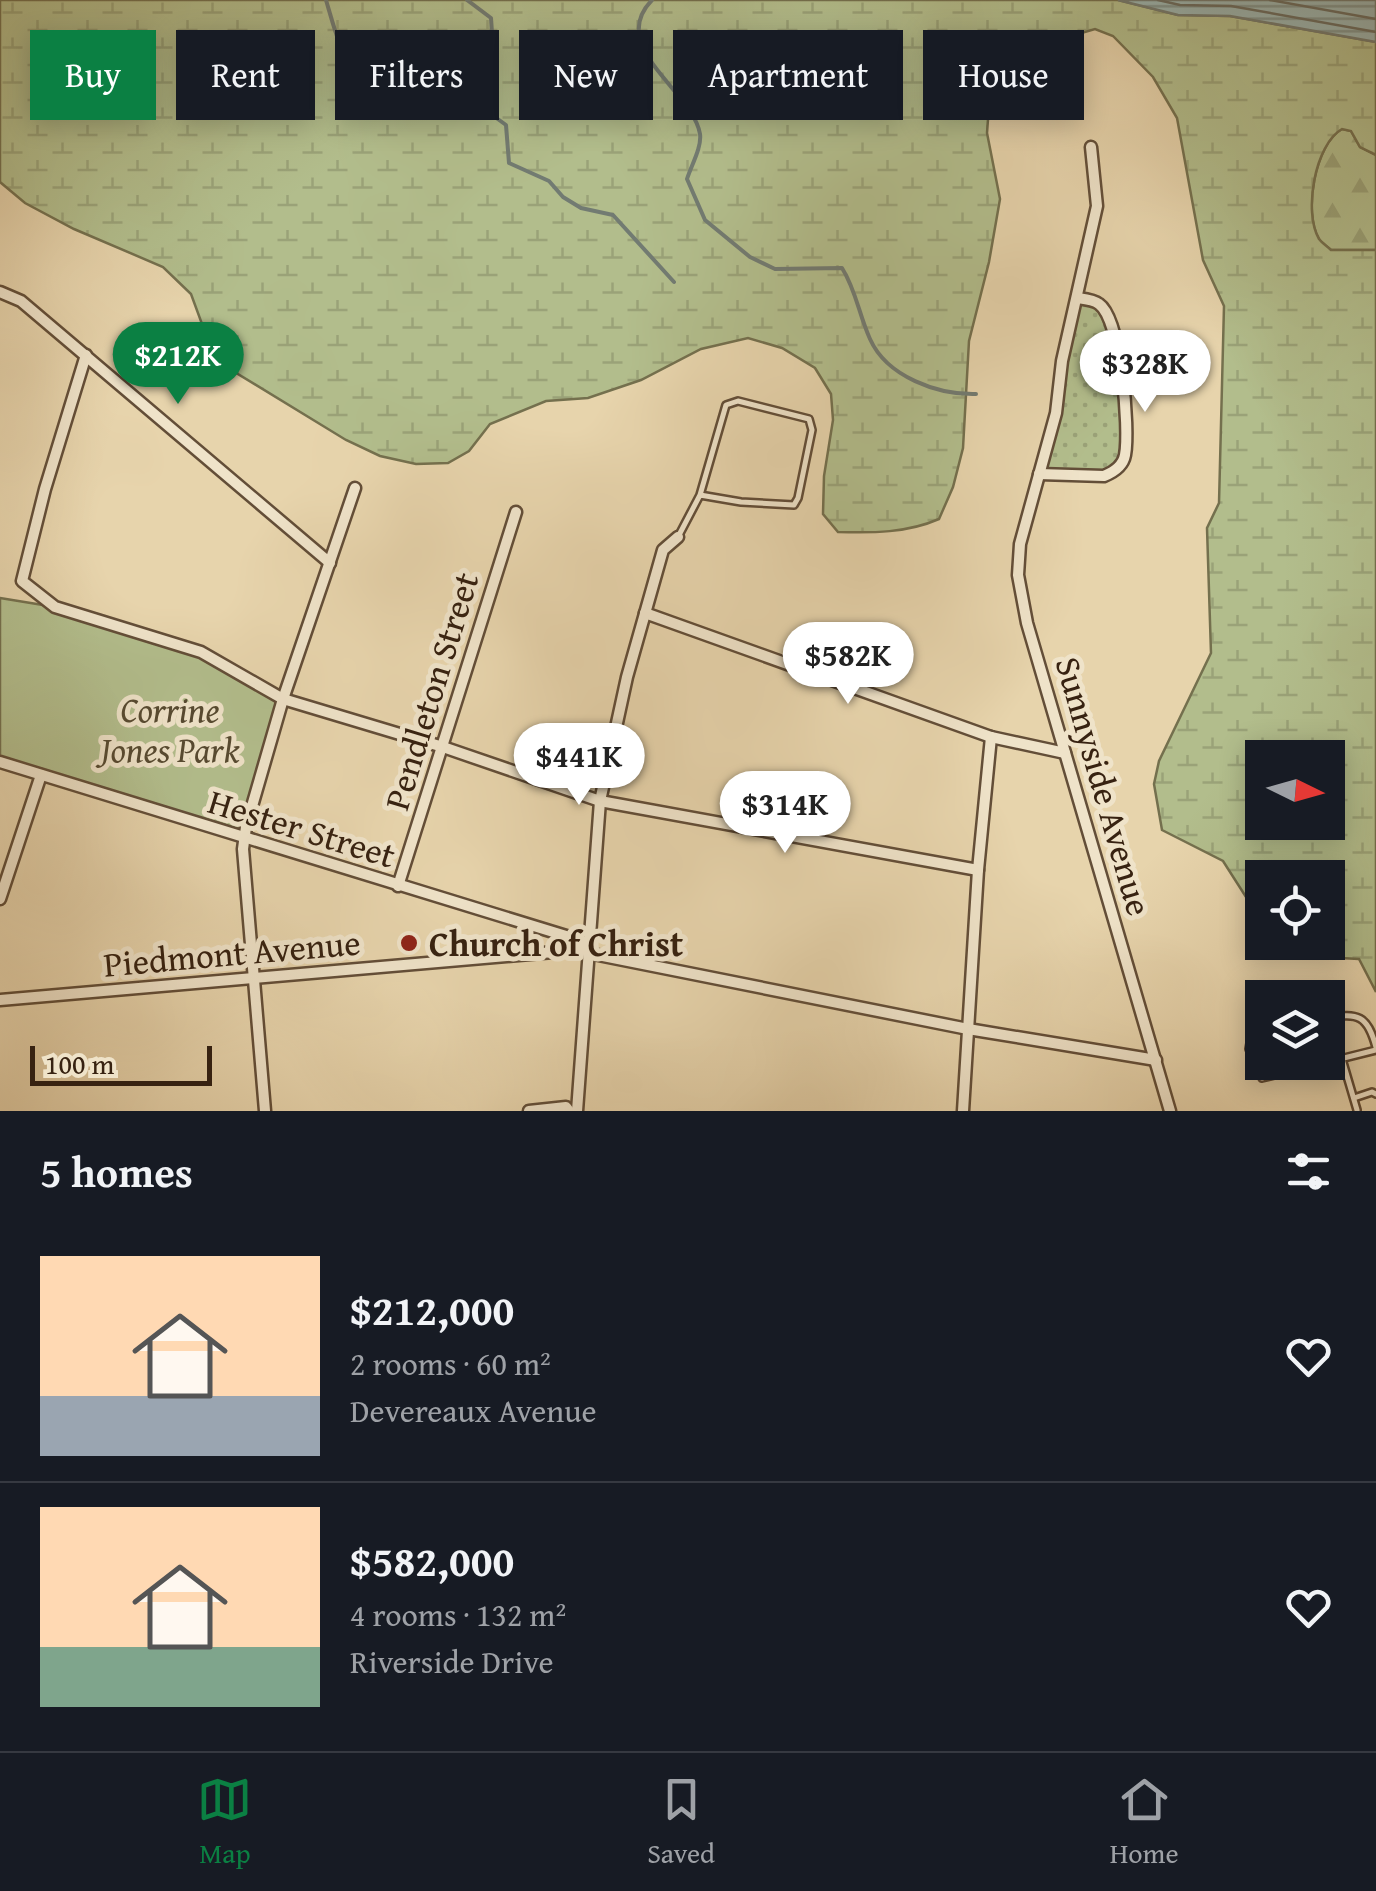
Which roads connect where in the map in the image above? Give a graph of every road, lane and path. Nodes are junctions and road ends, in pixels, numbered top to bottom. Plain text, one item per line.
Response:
1 (1091, 147) dead end
2 (0, 292) edge
3 (1077, 298) junction
4 (86, 355) junction
5 (1040, 474) junction
6 (356, 488) dead end
7 (700, 495) junction
8 (516, 512) dead end
9 (678, 536) joint
10 (330, 563) junction
11 (645, 613) junction
12 (283, 699) junction
13 (992, 736) junction
14 (443, 747) junction
15 (1066, 753) junction
16 (0, 762) edge
17 (42, 775) junction
18 (600, 800) junction
19 (245, 838) junction
20 (978, 870) junction
21 (398, 886) junction
22 (0, 899) edge
23 (588, 948) junction
24 (254, 980) junction
25 (0, 1000) edge
26 (1345, 1015) edge
27 (968, 1029) junction
28 (1376, 1048) edge
29 (1345, 1058) edge
30 (1156, 1060) junction
31 (1345, 1069) edge
32 (1376, 1094) edge
33 (1354, 1098) junction
34 (1357, 1110) edge
35 (265, 1111) edge
36 (530, 1111) edge
37 (569, 1111) edge
38 (576, 1111) edge
39 (963, 1111) edge
40 (1170, 1111) edge

1 - 3 street, Sunnyside Avenue
2 - 4 street
3 - 5 street, Sunnyside Avenue
3 - 5 street
4 - 10 street
4 - 12 street
5 - 15 street, Sunnyside Avenue
6 - 10 street
7 - 7 lane
7 - 9 lane
8 - 14 street, Pendleton Street
9 - 11 street
10 - 12 street
11 - 13 street
11 - 18 street
12 - 14 street
12 - 19 street
13 - 15 street
13 - 20 street
14 - 18 street
14 - 21 street, Pendleton Street
15 - 30 street, Sunnyside Avenue
16 - 17 street, Hester Street
17 - 19 street, Hester Street
17 - 22 street
18 - 20 street
18 - 23 street
19 - 21 street, Hester Street
19 - 24 street
20 - 27 street
21 - 23 street, Hester Street
23 - 24 street, Piedmont Avenue
23 - 27 street, Hester Street
23 - 38 street
24 - 25 street, Piedmont Avenue
24 - 35 street
26 - 28 lane
27 - 30 street, Hester Street
27 - 39 street
28 - 29 lane
30 - 40 street, Sunnyside Avenue
31 - 33 lane
32 - 33 lane
33 - 34 lane
36 - 37 street

